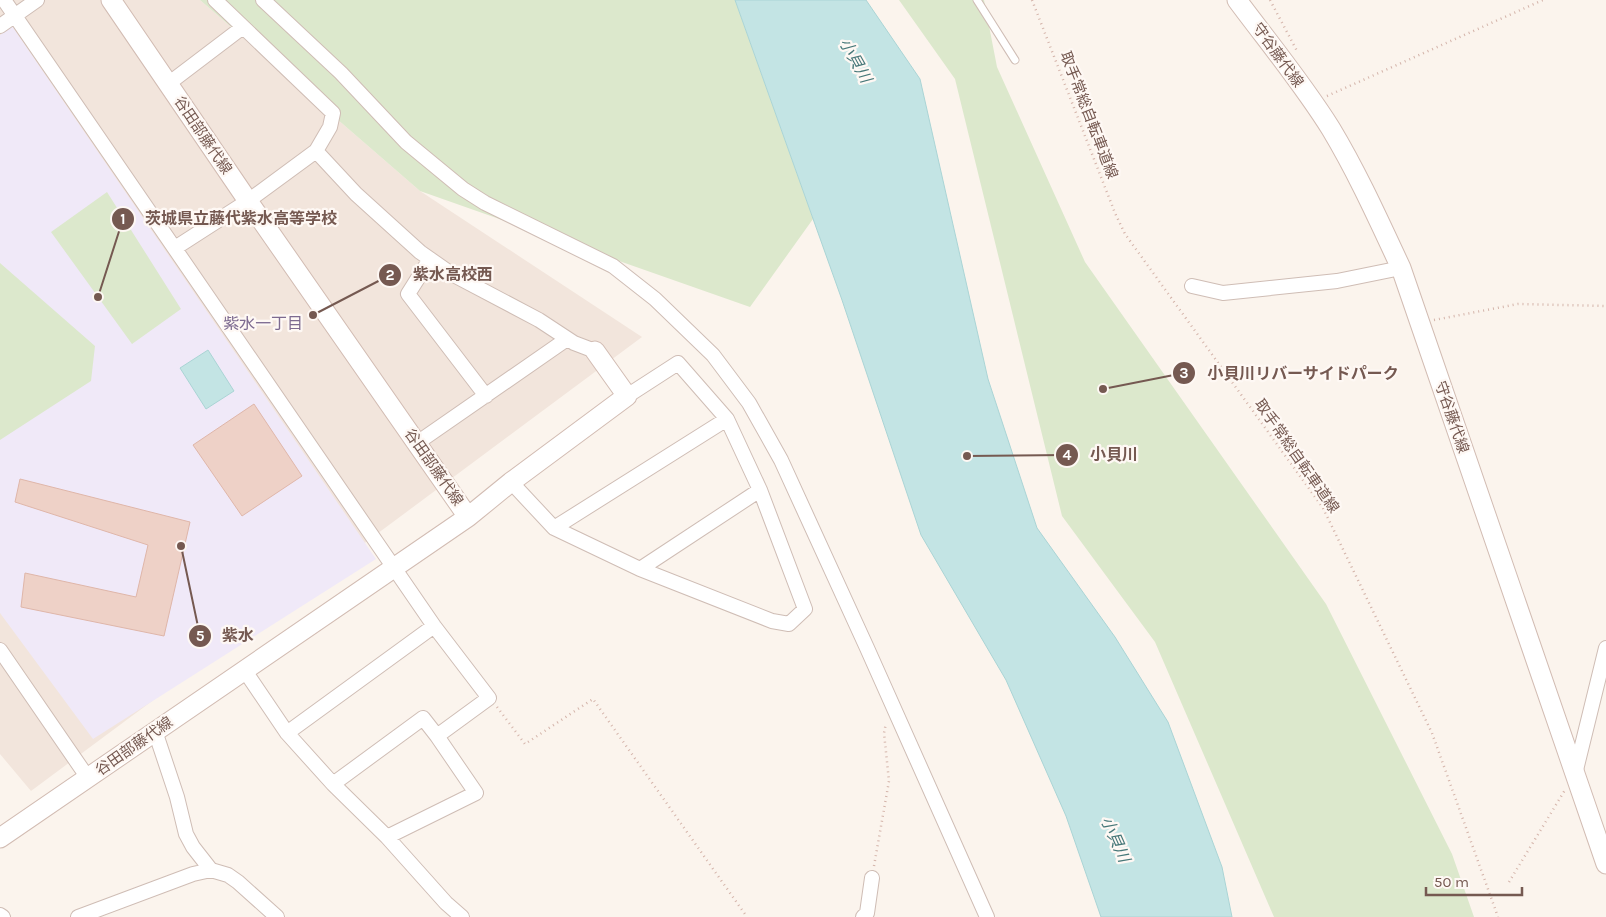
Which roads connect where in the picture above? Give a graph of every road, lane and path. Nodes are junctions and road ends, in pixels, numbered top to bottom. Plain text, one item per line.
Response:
1 (4, 0) edge
2 (37, 0) edge
3 (110, 0) edge
4 (214, 0) edge
5 (263, 0) edge
6 (977, 0) edge
7 (1032, 0) edge
8 (1238, 0) edge
9 (1543, 0) edge
10 (14, 16) junction
11 (0, 26) edge
12 (244, 27) junction
13 (1015, 60) dead end
14 (168, 84) junction
15 (1313, 103) junction
16 (316, 152) junction
17 (248, 201) junction
18 (175, 248) junction
19 (430, 259) junction
20 (1401, 268) junction
21 (1192, 286) dead end
22 (1606, 306) edge
23 (1419, 323) junction
24 (567, 339) junction
25 (595, 351) joint
26 (486, 396) junction
27 (627, 396) junction
28 (727, 419) junction
29 (417, 443) junction
30 (511, 482) junction
31 (760, 490) junction
32 (468, 517) junction
33 (554, 528) junction
34 (394, 568) junction
35 (640, 569) junction
36 (434, 626) junction
37 (1606, 648) edge
38 (0, 650) edge
39 (245, 671) junction
40 (489, 698) junction
41 (892, 705) junction
42 (155, 731) junction
43 (287, 733) junction
44 (437, 736) junction
45 (1575, 774) junction
46 (88, 778) junction
47 (334, 784) junction
48 (387, 837) junction
49 (0, 838) edge
50 (1606, 864) edge
51 (211, 870) junction
52 (872, 878) joint
53 (1509, 882) dead end
54 (78, 917) edge
55 (277, 917) edge
56 (462, 917) edge
57 (746, 917) edge
58 (863, 917) edge
59 (987, 917) edge
60 (1498, 917) edge

1 - 10 street
2 - 10 street
3 - 14 main road, 谷田部藤代線
4 - 12 street
5 - 41 street
6 - 13 lane
7 - 60 path, 取手常総自転車道線
8 - 15 main road, 守谷藤代線
9 - 15 path
10 - 11 street
10 - 18 street
12 - 14 street
12 - 16 street
14 - 17 main road, 谷田部藤代線
15 - 20 main road, 守谷藤代線
16 - 17 street
16 - 19 street
17 - 18 street
17 - 29 main road, 谷田部藤代線
18 - 34 street
19 - 24 street
19 - 26 street
20 - 21 street
20 - 23 main road, 守谷藤代線
22 - 23 path
23 - 45 main road, 守谷藤代線
24 - 25 street
24 - 26 street
25 - 27 main road
26 - 29 street
27 - 28 street
27 - 30 main road
28 - 31 street
28 - 33 street
29 - 32 main road, 谷田部藤代線
30 - 32 main road
30 - 33 street
31 - 35 street
31 - 35 street
32 - 34 main road, 谷田部藤代線
33 - 35 street
34 - 36 street
34 - 39 main road, 谷田部藤代線
36 - 40 street
36 - 43 street
37 - 45 street
38 - 46 street
39 - 42 main road, 谷田部藤代線
39 - 43 street
40 - 44 street
40 - 57 path
41 - 52 path
41 - 59 street
42 - 46 main road, 谷田部藤代線
42 - 51 street
43 - 47 street
44 - 47 street
44 - 48 street
45 - 50 main road, 守谷藤代線
45 - 53 path
46 - 49 main road, 谷田部藤代線
47 - 48 street
48 - 56 street
51 - 54 street
51 - 55 street
52 - 58 street

